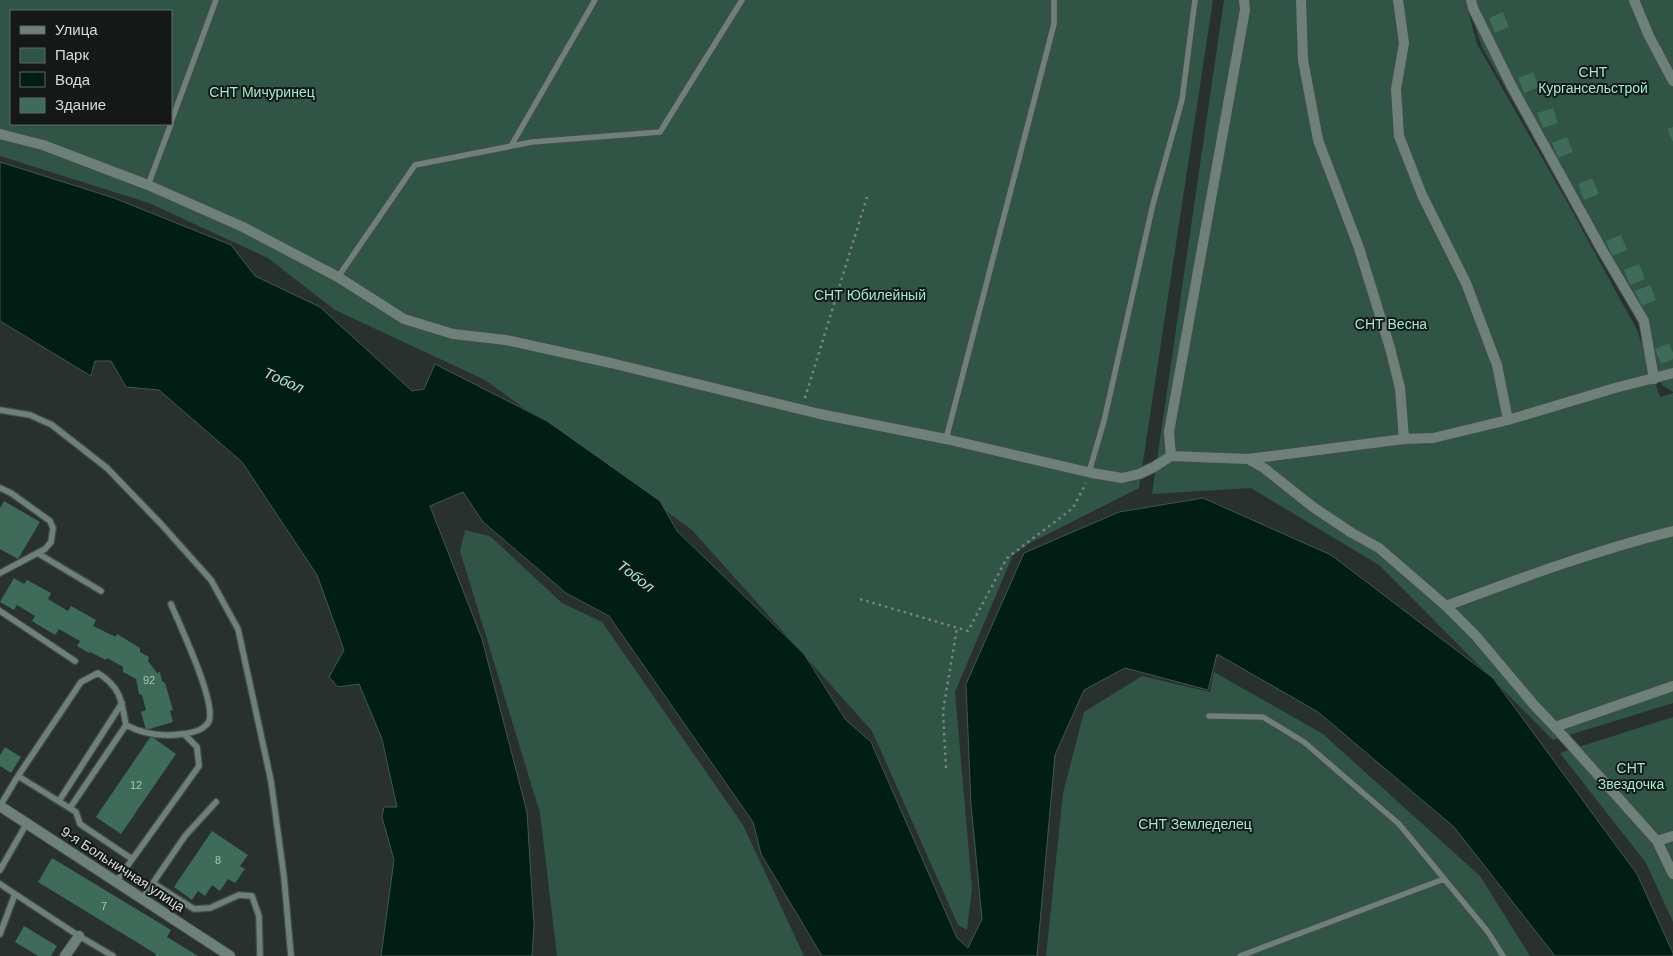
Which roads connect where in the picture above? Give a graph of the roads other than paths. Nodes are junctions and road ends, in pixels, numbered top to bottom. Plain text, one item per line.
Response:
1 (216, 0) edge
2 (595, 0) edge
3 (742, 0) edge
4 (1054, 0) edge
5 (1195, 0) edge
6 (1244, 0) edge
7 (1301, 0) edge
8 (1398, 0) edge
9 (1471, 0) edge
10 (1634, 0) edge
11 (1673, 81) edge
12 (172, 120) edge
13 (170, 125) edge
14 (0, 134) edge
15 (511, 146) junction
16 (148, 185) junction
17 (338, 277) junction
18 (1673, 373) edge
19 (1654, 378) junction
20 (0, 410) edge
21 (1508, 420) junction
22 (946, 439) junction
23 (1404, 439) junction
24 (1171, 456) junction
25 (1248, 459) junction
26 (1090, 472) junction
27 (0, 488) edge
28 (1673, 531) edge
29 (39, 554) junction
30 (0, 573) edge
31 (101, 590) dead end
32 (171, 604) dead end
33 (1446, 606) junction
34 (0, 611) edge
35 (75, 661) dead end
36 (1673, 686) edge
37 (122, 703) junction
38 (1209, 716) dead end
39 (126, 724) junction
40 (1556, 726) junction
41 (184, 734) junction
42 (18, 776) junction
43 (59, 801) junction
44 (216, 802) dead end
45 (0, 806) edge
46 (70, 808) junction
47 (27, 823) junction
48 (1673, 836) edge
49 (1656, 841) junction
50 (132, 859) junction
51 (0, 870) edge
52 (1673, 874) edge
53 (1444, 878) junction
54 (116, 882) junction
55 (153, 883) junction
56 (0, 884) edge
57 (15, 894) junction
58 (142, 899) junction
59 (0, 934) edge
60 (79, 936) junction
61 (65, 956) edge
62 (113, 956) edge
63 (230, 956) edge
64 (260, 956) edge
65 (291, 956) edge
66 (1240, 956) edge
67 (1503, 956) edge

1 - 12 lane
2 - 15 lane
3 - 15 lane
4 - 22 lane
5 - 26 lane
6 - 24 street
7 - 23 street
8 - 21 street
9 - 19 street
10 - 11 street
13 - 16 lane
14 - 16 street
15 - 17 lane
16 - 17 street
17 - 22 street
18 - 19 street
19 - 21 street
20 - 65 lane
21 - 23 street
22 - 26 street
23 - 25 street
24 - 25 street
24 - 26 street
25 - 33 street
27 - 29 lane
28 - 33 street
29 - 30 lane
29 - 31 lane
32 - 41 lane
33 - 40 street
34 - 35 lane
36 - 40 street
37 - 39 lane
37 - 42 lane
37 - 43 lane
38 - 53 lane
39 - 41 lane
39 - 46 lane
40 - 49 street
41 - 50 lane
42 - 43 lane
42 - 45 lane
43 - 46 lane
44 - 55 lane
45 - 47 street, 9-я Больничная улица
46 - 50 lane
47 - 51 lane
47 - 54 street, 9-я Больничная улица
48 - 49 street
49 - 52 street
50 - 54 lane
53 - 66 lane
53 - 67 lane
54 - 58 street, 9-я Больничная улица
55 - 58 lane
55 - 64 lane
56 - 57 lane
57 - 59 lane
57 - 60 lane
58 - 63 street, 9-я Больничная улица
60 - 61 street
60 - 62 lane

